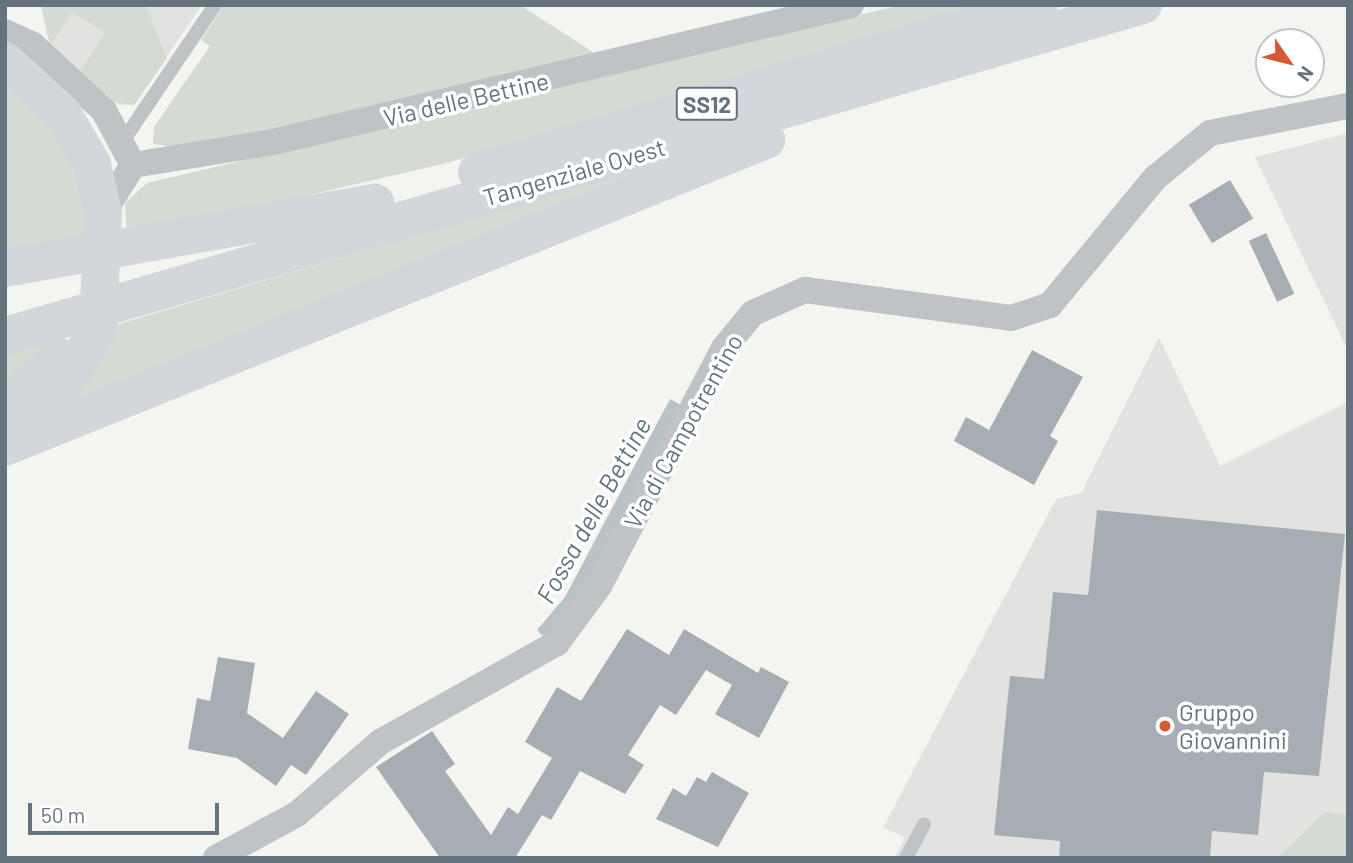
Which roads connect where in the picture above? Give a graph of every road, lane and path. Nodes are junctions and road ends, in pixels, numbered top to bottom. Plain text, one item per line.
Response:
1 (215, 5) edge
2 (851, 5) edge
3 (1143, 5) edge
4 (1037, 21) edge
5 (5, 32) edge
6 (5, 61) edge
7 (1348, 106) edge
8 (128, 153) junction
9 (103, 213) junction
10 (5, 268) edge
11 (99, 283) junction
12 (5, 310) edge
13 (5, 337) edge
14 (5, 408) edge
15 (5, 446) edge
16 (924, 824) dead end
17 (216, 858) edge
18 (906, 858) edge

1 - 8 lane
2 - 8 street, Via delle Bettine
3 - 4 highway, Tangenziale Ovest / SS12
4 - 11 highway, Tangenziale Ovest / SS12
4 - 11 highway, Tangenziale Ovest / SS12
4 - 15 highway
5 - 8 street
6 - 9 highway
7 - 17 street, Via di Campotrentino
8 - 9 street
9 - 11 highway
10 - 11 highway
11 - 12 highway, Tangenziale Ovest / SS12
11 - 13 highway, Tangenziale Ovest / SS12
11 - 14 highway
11 - 15 highway
16 - 18 lane

